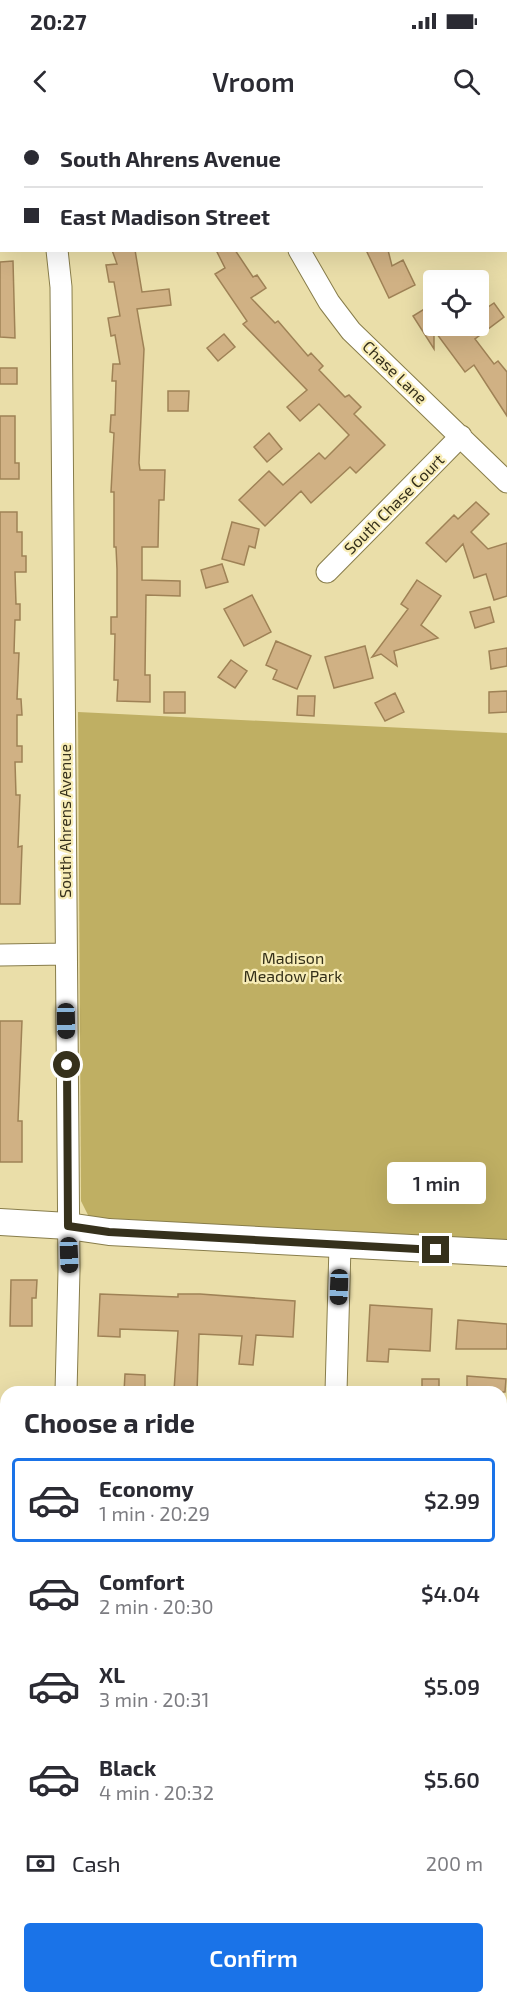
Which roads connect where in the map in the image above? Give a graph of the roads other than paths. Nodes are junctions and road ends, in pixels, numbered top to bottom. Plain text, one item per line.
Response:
1 (57, 252) edge
2 (300, 252) edge
3 (461, 435) junction
4 (507, 482) edge
5 (327, 572) dead end
6 (66, 954) junction
7 (0, 955) edge
8 (0, 1222) edge
9 (68, 1226) junction
10 (340, 1246) junction
11 (507, 1253) edge
12 (66, 1386) edge
13 (336, 1386) edge

1 - 6 street, South Ahrens Avenue
2 - 3 street, Chase Lane
3 - 4 street, Chase Lane
3 - 5 street, South Chase Court
6 - 7 street
6 - 9 street, South Ahrens Avenue
8 - 9 street
9 - 10 street
9 - 12 street, South Ahrens Avenue
10 - 11 street
10 - 13 street

